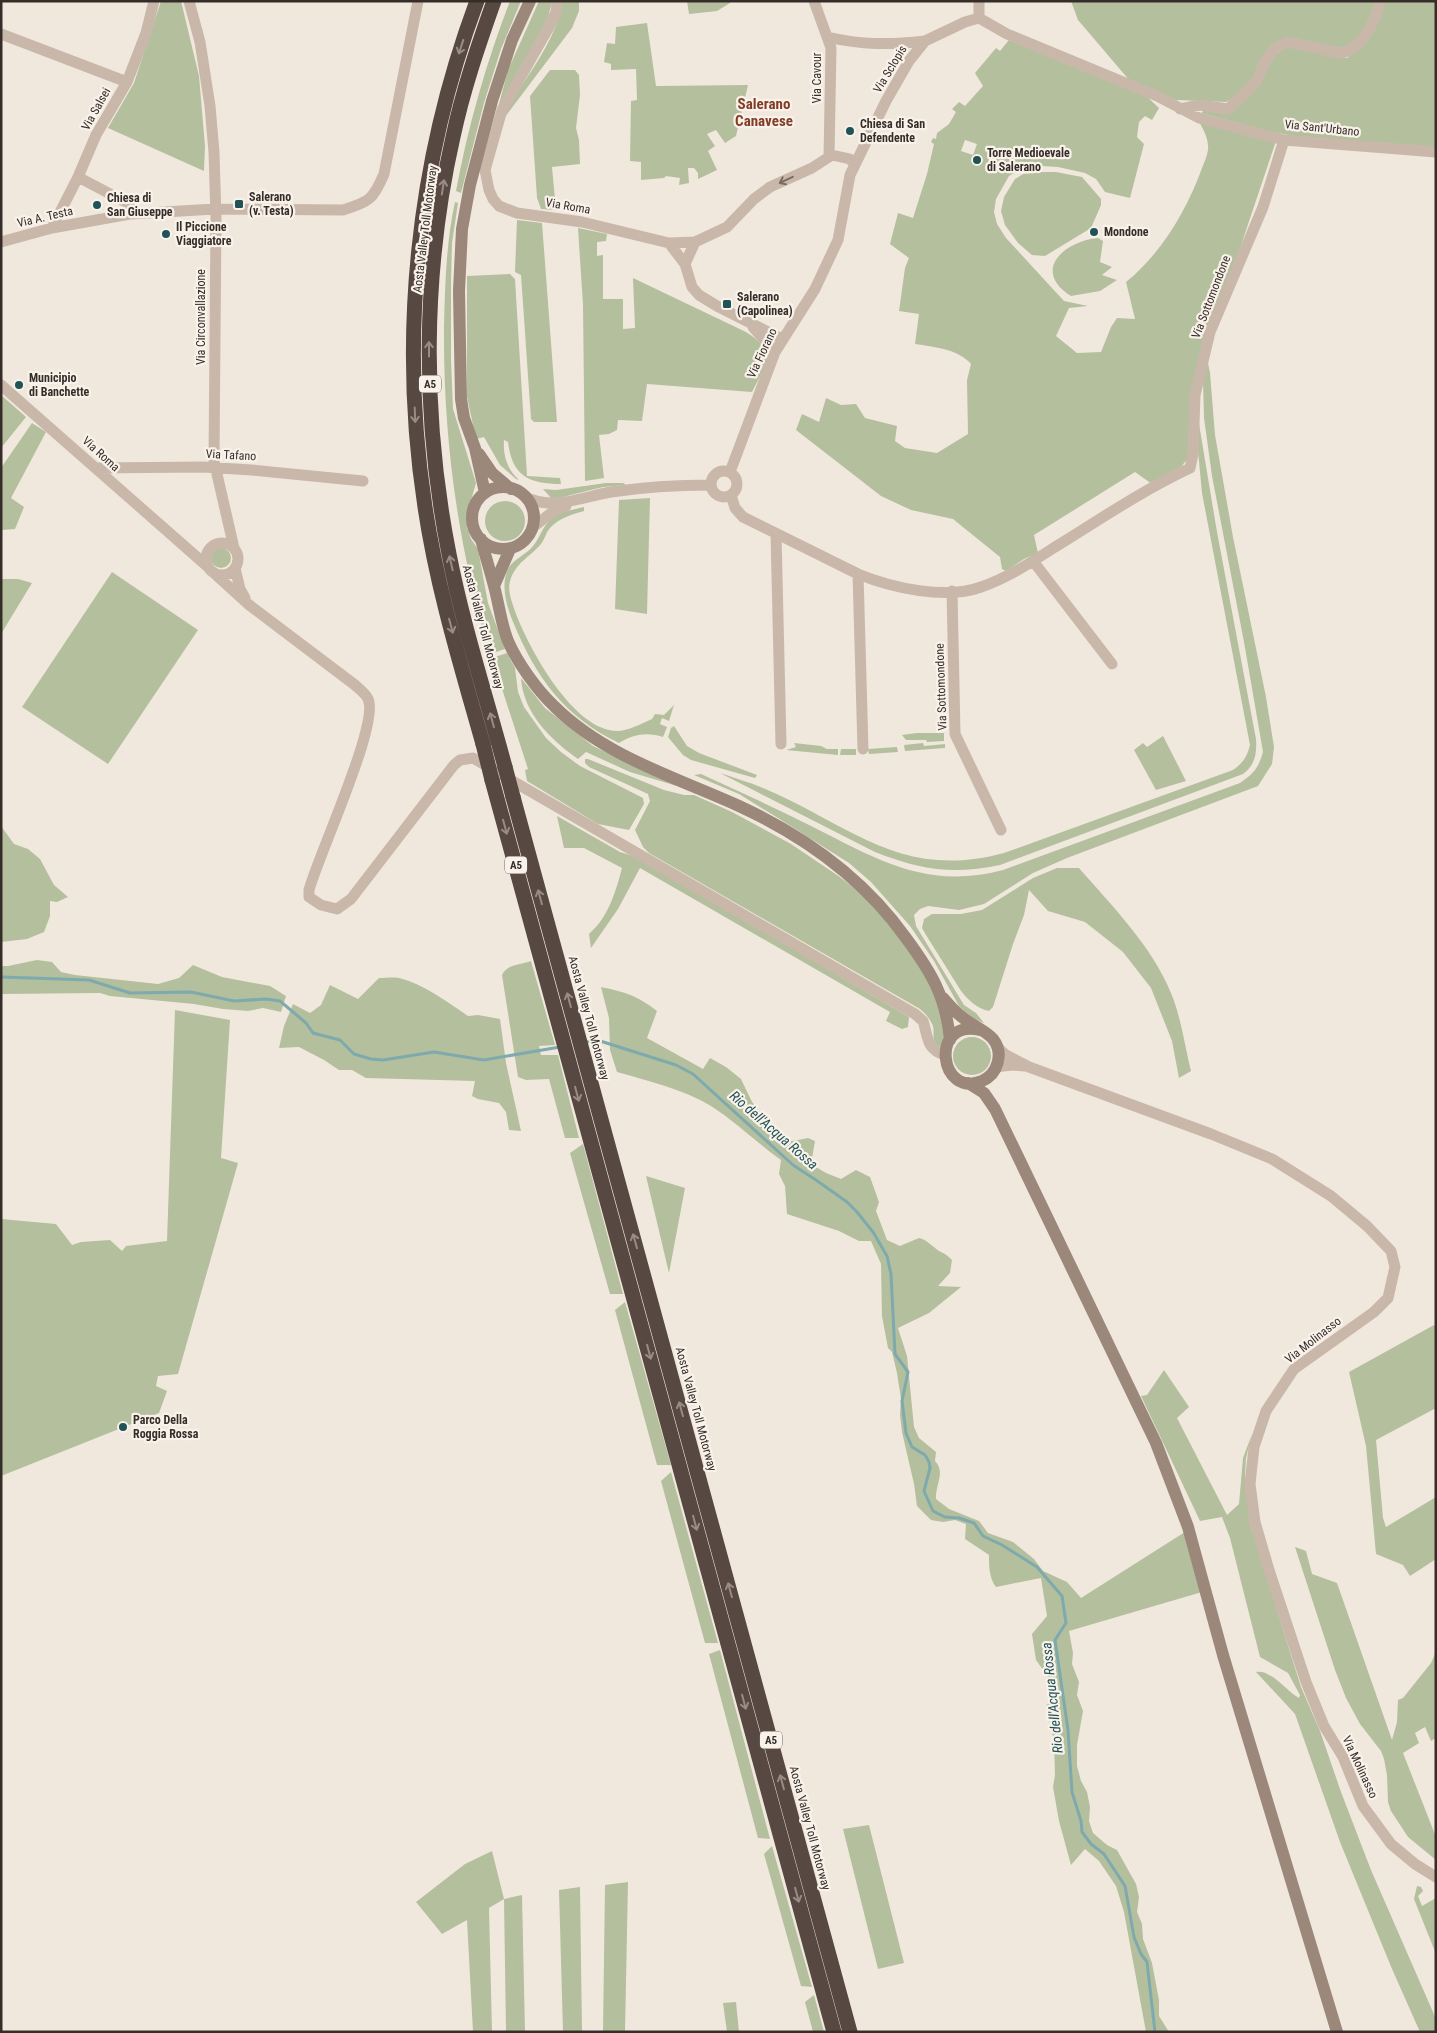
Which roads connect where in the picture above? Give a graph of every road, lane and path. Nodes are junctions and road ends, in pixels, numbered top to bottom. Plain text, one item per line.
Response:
1 (154, 1) edge
2 (190, 1) edge
3 (418, 1) edge
4 (477, 1) edge
5 (494, 1) edge
6 (530, 1) edge
7 (557, 1) edge
8 (814, 1) edge
9 (979, 1) edge
10 (1380, 1) edge
11 (979, 18) junction
12 (1, 34) edge
13 (827, 37) junction
14 (925, 41) junction
15 (127, 82) junction
16 (1180, 109) junction
17 (1284, 140) junction
18 (1436, 152) edge
19 (829, 157) junction
20 (855, 165) junction
21 (78, 177) junction
22 (215, 209) junction
23 (130, 214) junction
24 (52, 228) junction
25 (1, 242) edge
26 (695, 242) junction
27 (669, 243) junction
28 (685, 264) junction
29 (749, 322) junction
30 (782, 339) junction
31 (775, 352) junction
32 (1, 384) edge
33 (475, 448) junction
34 (96, 468) junction
35 (216, 468) junction
36 (730, 472) junction
37 (363, 481) dead end
38 (711, 486) junction
39 (511, 489) junction
40 (485, 494) junction
41 (731, 495) junction
42 (525, 497) junction
43 (579, 500) junction
44 (225, 514) junction
45 (532, 528) junction
46 (776, 534) junction
47 (481, 539) junction
48 (182, 545) junction
49 (210, 548) junction
50 (234, 548) junction
51 (510, 549) junction
52 (1033, 561) junction
53 (235, 568) junction
54 (211, 570) junction
55 (858, 574) junction
56 (494, 586) junction
57 (952, 591) junction
58 (248, 604) junction
59 (1112, 664) dead end
60 (781, 744) dead end
61 (863, 749) dead end
62 (1001, 830) dead end
63 (943, 998) junction
64 (980, 1030) junction
65 (950, 1040) junction
66 (997, 1047) junction
67 (945, 1055) junction
68 (1029, 1067) junction
69 (994, 1071) junction
70 (968, 1083) junction
71 (995, 1109) junction
72 (737, 1646) junction
73 (1436, 1877) edge
74 (834, 2032) edge
75 (850, 2032) edge
76 (1338, 2032) edge

1 - 15 street, Via Salsei
2 - 22 street, Via Circonvallazione
3 - 22 street, Via A. Testa
4 -> 72 highway, Aosta Valley Toll Motorway / A5, bridge
72 -> 5 highway, Aosta Valley Toll Motorway / A5, bridge
6 - 33 main road
7 - 27 street, Via Roma
8 - 13 street, Via Cavour
9 - 11 street
10 - 16 street
11 - 14 street, Via Sclopis
11 - 16 street, Via Sant'Urbano
12 - 15 street
13 - 14 street
13 - 19 street, Via Cavour
14 - 20 street, Via Sclopis
15 - 21 street, Via Salsei
16 - 17 street, Via Sant'Urbano
17 - 18 street, Via Sant'Urbano
17 - 52 street, Via Sottomondone
19 - 20 street
19 -> 26 street, Via Roma
20 - 30 street, Via Fiorano
21 - 23 street
21 - 24 street, Via Salsei
22 - 23 street, Via A. Testa
22 - 35 street, Via Circonvallazione
23 - 24 street, Via A. Testa
24 - 25 street, Via A. Testa
26 - 27 street, Via Roma
26 - 28 street
27 - 28 street
28 - 29 street
29 - 30 street
29 - 31 street
30 - 31 street, Via Fiorano
31 - 36 street, Via Fiorano
32 - 34 street, Via Roma
33 - 39 main road
33 - 40 main road
34 - 35 street, Via Tafano
34 - 48 street, Via Roma
35 - 37 street, Via Tafano
35 - 44 street, Via Circonvallazione
36 - 38 street
36 - 41 street
38 - 41 street
38 - 43 street
39 - 40 main road
39 - 42 main road
40 - 47 main road
41 - 46 street, Via Sottomondone
42 - 43 street
42 - 45 main road
43 - 45 street
44 - 49 street, Via Circonvallazione
44 - 50 street, Via Circonvallazione
45 - 51 main road
46 - 55 street, Via Sottomondone
46 - 60 street
47 - 51 main road
47 - 56 main road
48 - 49 street
48 - 54 street, Via Roma
49 - 50 street
49 - 54 street
50 - 53 street
51 - 56 main road
52 - 57 street, Via Sottomondone
52 - 59 street
53 - 54 street
53 - 58 street
54 - 58 street, Via Roma
55 - 57 street, Via Sottomondone
55 - 61 street
56 - 63 main road
57 - 62 street, Via Sottomondone
58 - 67 street, Via Roma
63 - 64 main road
63 - 65 main road
64 - 65 main road
64 - 66 main road
65 - 67 main road
66 - 68 street
66 - 69 main road
67 - 70 main road
68 - 69 street
68 - 73 street, Via Molinasso
69 - 70 main road
69 - 71 main road
70 - 71 main road
71 - 76 main road
72 -> 74 highway, Aosta Valley Toll Motorway / A5
75 -> 72 highway, Aosta Valley Toll Motorway / A5

